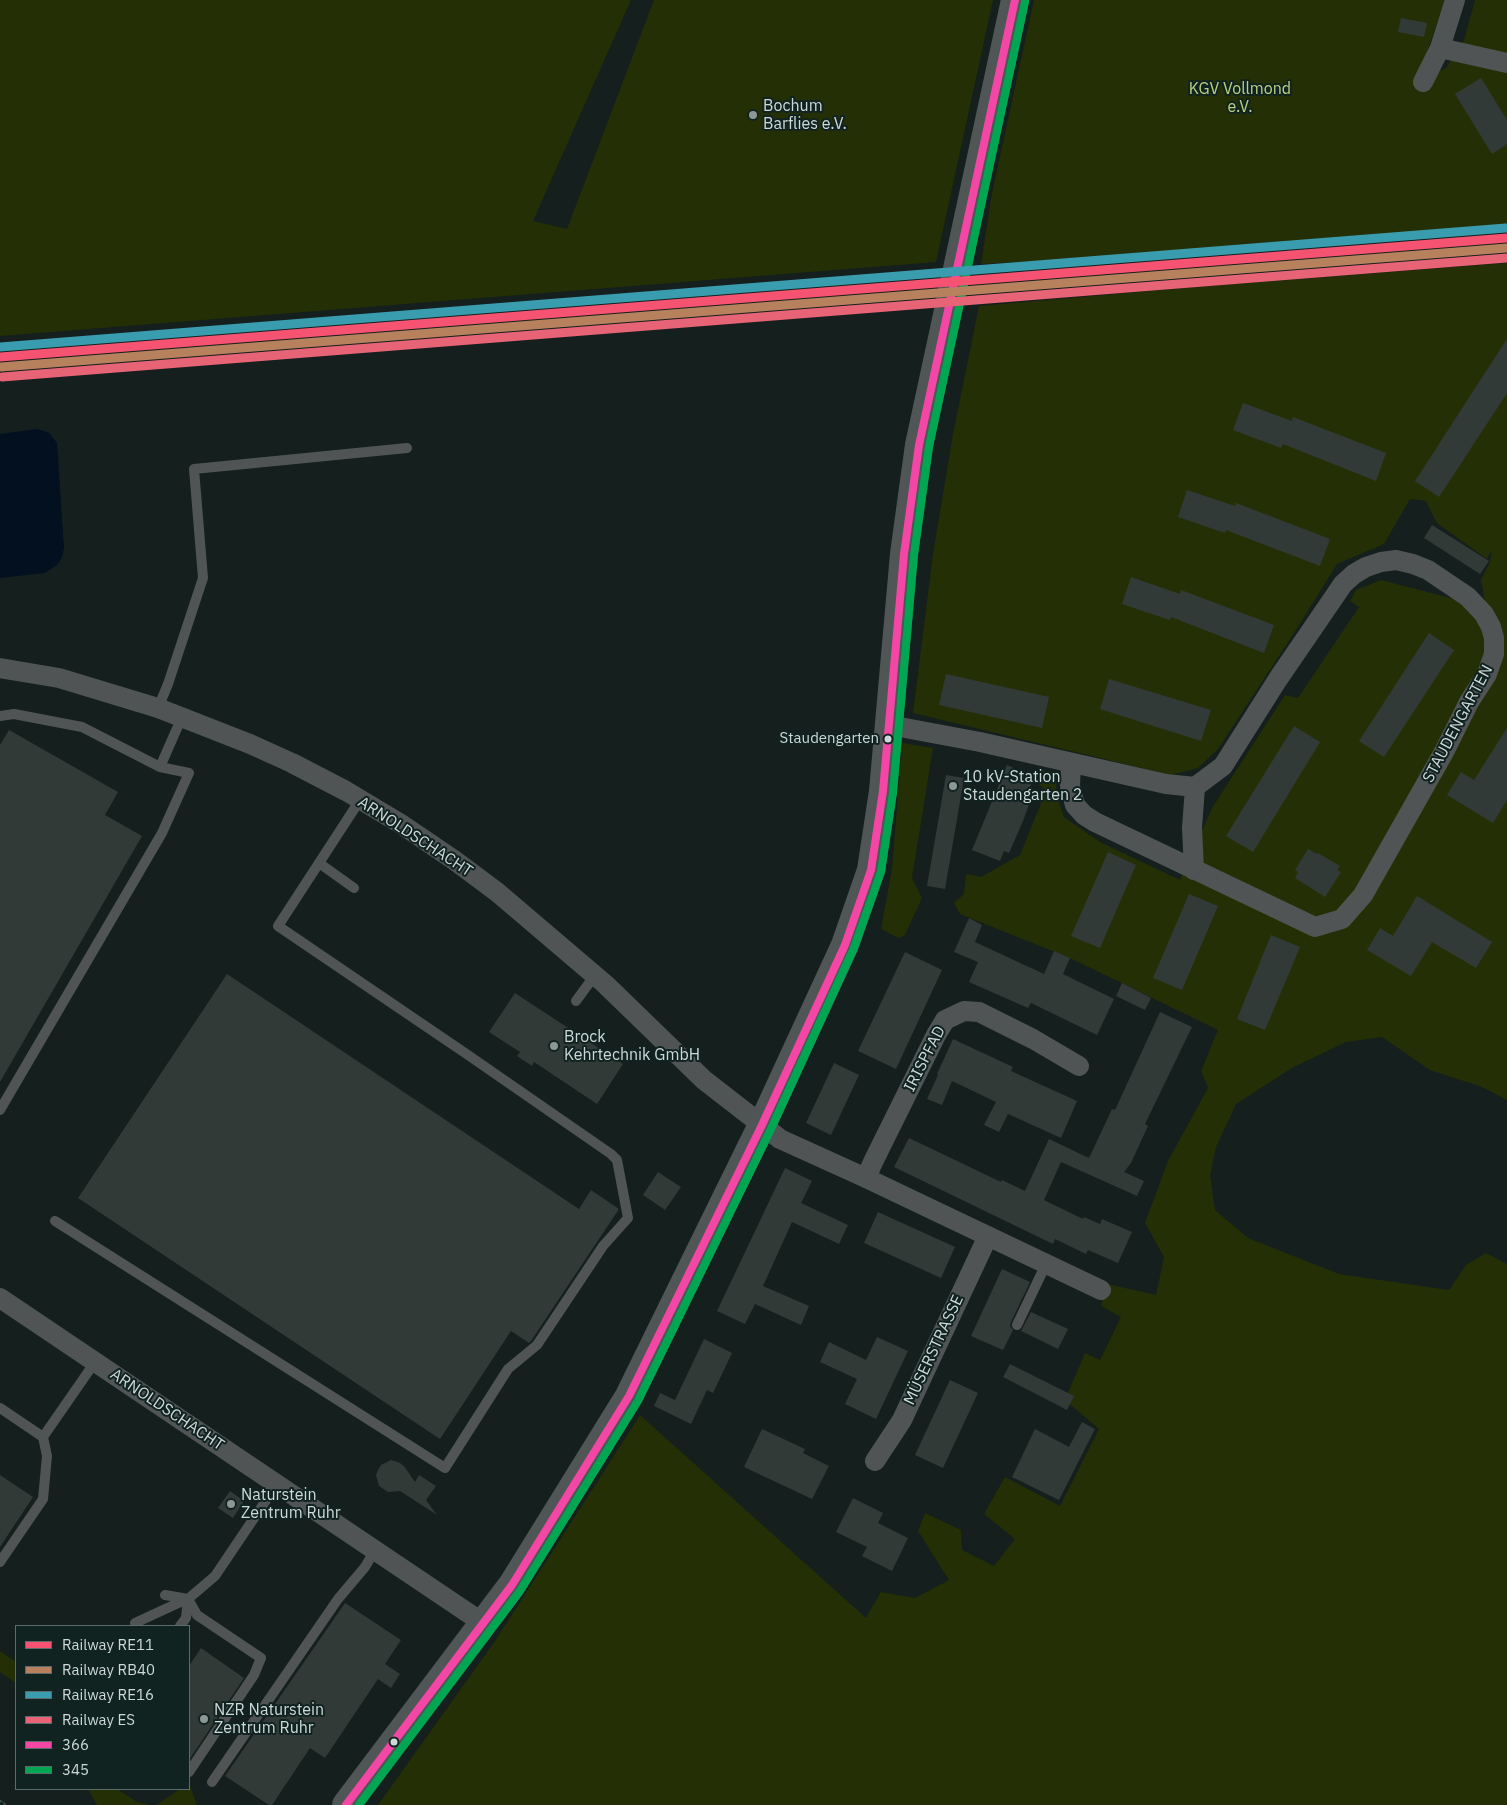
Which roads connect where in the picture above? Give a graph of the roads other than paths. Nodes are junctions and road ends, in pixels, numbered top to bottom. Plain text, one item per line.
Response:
1 (1015, 0) edge
2 (1455, 0) edge
3 (1440, 48) junction
4 (1507, 63) edge
5 (1423, 82) dead end
6 (406, 448) dead end
7 (0, 668) edge
8 (158, 708) junction
9 (0, 716) edge
10 (182, 717) junction
11 (889, 726) junction
12 (1071, 763) junction
13 (160, 767) junction
14 (1195, 787) junction
15 (360, 800) junction
16 (319, 863) junction
17 (1194, 870) junction
18 (354, 888) dead end
19 (595, 975) junction
20 (576, 1002) dead end
21 (1079, 1066) dead end
22 (0, 1110) edge
23 (762, 1125) junction
24 (866, 1178) junction
25 (56, 1221) dead end
26 (988, 1236) junction
27 (1046, 1264) junction
28 (1101, 1290) dead end
29 (0, 1298) edge
30 (1017, 1325) dead end
31 (95, 1362) junction
32 (0, 1408) edge
33 (43, 1437) junction
34 (875, 1461) dead end
35 (277, 1484) junction
36 (375, 1550) junction
37 (0, 1562) edge
38 (165, 1595) dead end
39 (188, 1599) junction
40 (136, 1623) dead end
41 (483, 1623) junction
42 (181, 1625) edge
43 (190, 1771) edge
44 (212, 1782) dead end
45 (346, 1805) edge

1 - 11 main road
2 - 3 street
3 - 4 street
3 - 5 street
6 - 8 lane
7 - 8 street, ARNOLDSCHACHT
8 - 10 street, ARNOLDSCHACHT
9 - 13 lane
10 - 13 lane
10 - 15 street, ARNOLDSCHACHT
11 - 12 street
11 - 23 main road
12 - 14 street
12 - 17 street, STAUDENGARTEN
13 - 22 lane
14 - 17 street
14 - 17 street, STAUDENGARTEN
15 - 16 lane
15 - 19 street, ARNOLDSCHACHT
16 - 18 lane
16 - 25 lane
19 - 20 lane
19 - 23 street, ARNOLDSCHACHT
21 - 24 street, IRISPFAD
23 - 24 street
23 - 41 main road
24 - 26 street
26 - 27 street
26 - 34 street, MÜSERSTRASSE
27 - 28 street
27 - 30 lane
29 - 31 street, ARNOLDSCHACHT
31 - 33 lane
31 - 35 street, ARNOLDSCHACHT
32 - 33 lane
33 - 37 lane
35 - 36 street, ARNOLDSCHACHT
35 - 39 lane
36 - 41 street, ARNOLDSCHACHT
36 - 44 lane
38 - 39 lane
39 - 40 lane
39 - 42 lane
39 - 43 lane
41 - 45 main road

